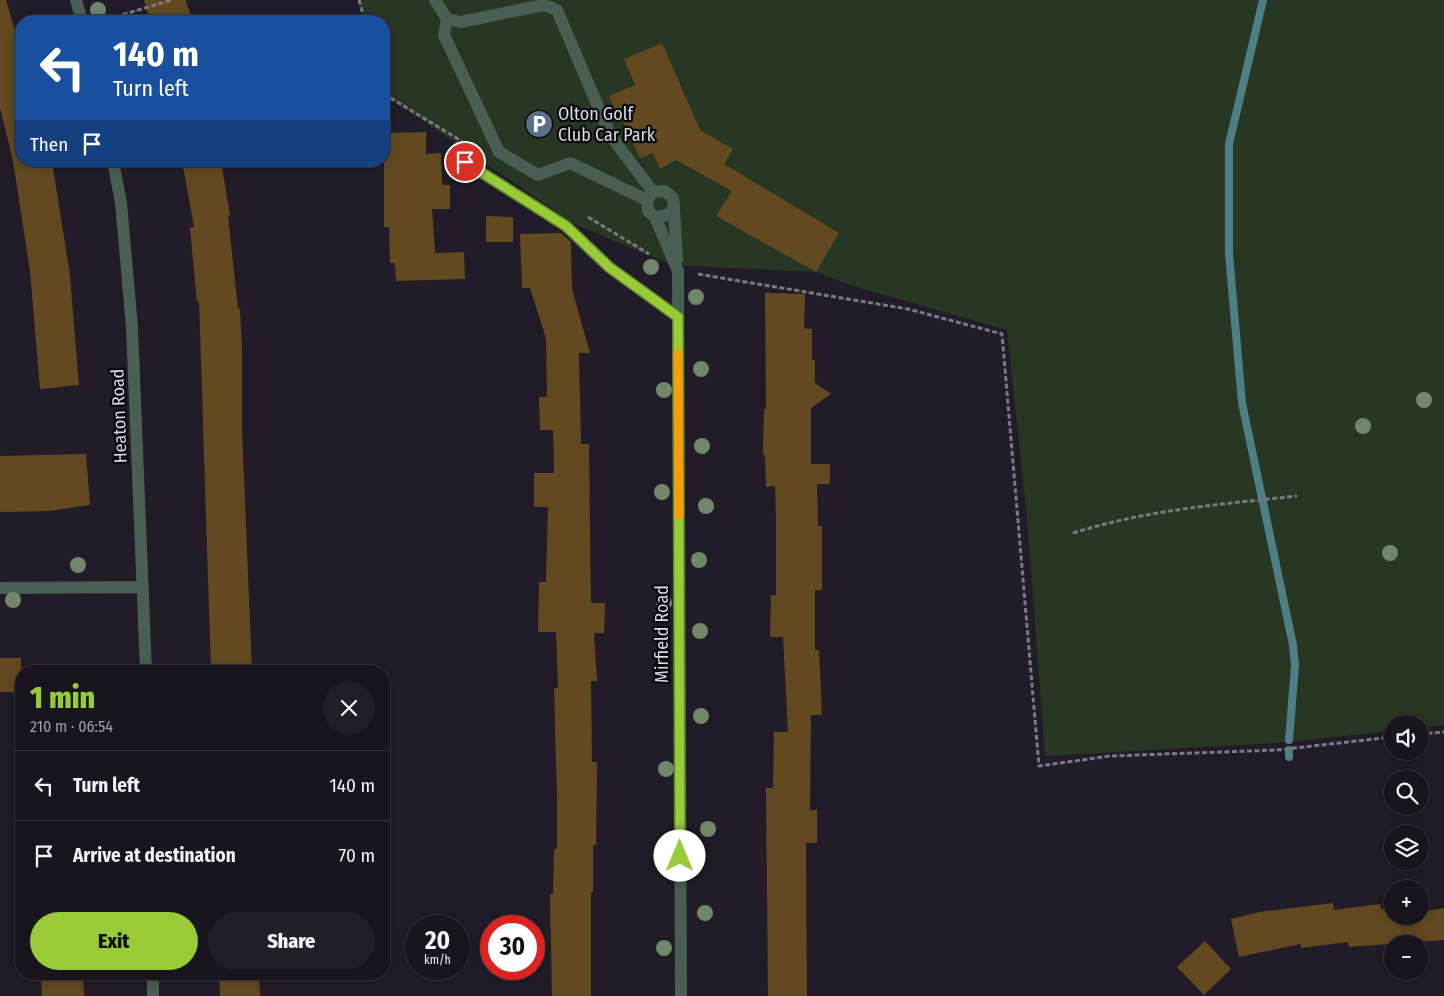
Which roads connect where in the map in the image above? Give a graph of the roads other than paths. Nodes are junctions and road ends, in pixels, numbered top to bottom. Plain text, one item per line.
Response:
1 (76, 0) edge
2 (435, 0) edge
3 (80, 15) edge
4 (447, 19) junction
5 (465, 162) dead end
6 (113, 167) edge
7 (650, 196) junction
8 (674, 208) junction
9 (655, 217) junction
10 (678, 271) junction
11 (678, 317) junction
12 (143, 587) junction
13 (0, 588) edge
14 (146, 665) edge
15 (153, 980) edge
16 (154, 996) edge
17 (681, 996) edge

1 - 3 street
2 - 4 street
4 - 7 street
4 - 7 street
5 - 11 street
6 - 12 street, Heaton Road
7 - 8 street
7 - 9 street
8 - 9 street
8 - 10 street, Mirfield Road
9 - 10 street
10 - 11 street, Mirfield Road
11 - 17 street, Mirfield Road
12 - 13 street
12 - 14 street, Heaton Road
15 - 16 street

